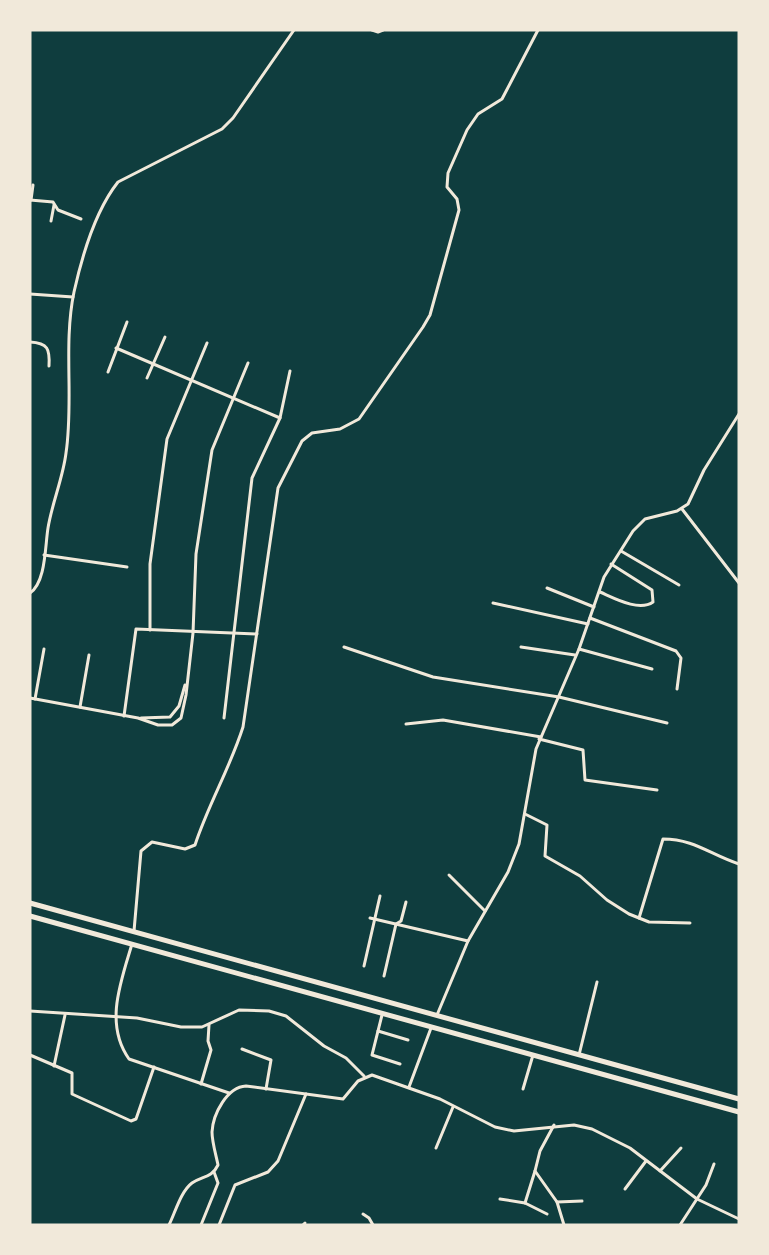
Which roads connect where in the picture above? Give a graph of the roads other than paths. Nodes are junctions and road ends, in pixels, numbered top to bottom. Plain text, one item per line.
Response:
1 (294, 30) edge
2 (372, 30) edge
3 (383, 30) edge
4 (538, 30) edge
5 (33, 185) dead end
6 (31, 200) edge
7 (54, 204) junction
8 (81, 219) dead end
9 (51, 221) dead end
10 (30, 294) edge
11 (74, 297) junction
12 (127, 322) dead end
13 (165, 337) dead end
14 (30, 342) edge
15 (207, 343) dead end
16 (116, 348) junction
17 (248, 363) dead end
18 (153, 365) junction
19 (49, 366) dead end
20 (290, 371) dead end
21 (108, 372) dead end
22 (147, 378) dead end
23 (190, 382) junction
24 (233, 399) junction
25 (739, 414) edge
26 (280, 418) junction
27 (682, 509) junction
28 (621, 551) junction
29 (44, 555) junction
30 (611, 564) junction
31 (127, 567) dead end
32 (739, 583) edge
33 (679, 585) dead end
34 (547, 588) dead end
35 (599, 591) junction
36 (30, 593) edge
37 (493, 603) dead end
38 (594, 607) junction
39 (590, 618) junction
40 (588, 624) junction
41 (150, 630) junction
42 (193, 633) junction
43 (233, 633) junction
44 (257, 634) junction
45 (521, 646) dead end
46 (344, 648) dead end
47 (44, 649) dead end
48 (579, 649) junction
49 (89, 654) dead end
50 (576, 655) junction
51 (652, 669) dead end
52 (186, 683) junction
53 (677, 689) dead end
54 (559, 697) junction
55 (32, 699) edge
56 (80, 707) junction
57 (124, 716) junction
58 (138, 718) junction
59 (224, 718) dead end
60 (667, 723) dead end
61 (406, 724) dead end
62 (540, 738) junction
63 (657, 790) dead end
64 (525, 814) junction
65 (739, 864) edge
66 (449, 875) dead end
67 (380, 896) dead end
68 (406, 902) dead end
69 (30, 903) edge
70 (485, 911) junction
71 (30, 916) edge
72 (370, 918) dead end
73 (639, 918) junction
74 (375, 919) junction
75 (690, 923) dead end
76 (396, 924) junction
77 (134, 931) junction
78 (468, 941) junction
79 (132, 943) junction
80 (364, 966) dead end
81 (384, 976) dead end
82 (315, 981) junction
83 (597, 982) dead end
84 (312, 994) junction
85 (30, 1011) edge
86 (65, 1015) junction
87 (382, 1015) junction
88 (438, 1015) junction
89 (115, 1017) junction
90 (209, 1024) junction
91 (431, 1028) junction
92 (378, 1031) junction
93 (408, 1040) dead end
94 (242, 1049) dead end
95 (579, 1054) junction
96 (30, 1055) edge
97 (533, 1055) junction
98 (400, 1064) dead end
99 (54, 1066) junction
100 (154, 1067) junction
101 (364, 1076) junction
102 (201, 1084) junction
103 (409, 1087) junction
104 (266, 1089) junction
105 (523, 1089) dead end
106 (229, 1093) junction
107 (306, 1094) junction
108 (739, 1099) edge
109 (453, 1107) junction
110 (739, 1112) edge
111 (554, 1125) junction
112 (436, 1148) dead end
113 (681, 1148) dead end
114 (646, 1161) junction
115 (714, 1164) dead end
116 (535, 1171) junction
117 (660, 1171) junction
118 (214, 1172) junction
119 (625, 1189) dead end
120 (500, 1199) dead end
121 (697, 1199) junction
122 (582, 1201) dead end
123 (557, 1202) junction
124 (525, 1203) junction
125 (363, 1214) dead end
126 (547, 1214) dead end
127 (739, 1219) edge
128 (169, 1225) edge
129 (201, 1225) edge
130 (219, 1225) edge
131 (373, 1225) edge
132 (564, 1225) edge
133 (680, 1225) edge

1 - 11 street
2 - 3 street
4 - 44 street
5 - 6 street
6 - 7 street
7 - 8 street
7 - 9 street
10 - 11 street
11 - 29 street
12 - 16 street
13 - 18 street
14 - 19 street
15 - 23 street
16 - 18 street
16 - 21 street
17 - 24 street
18 - 22 street
18 - 23 street
20 - 26 street
23 - 24 street
23 - 41 street
24 - 26 street
24 - 42 street
25 - 27 street
26 - 43 street
27 - 28 street
27 - 32 street
28 - 30 street
28 - 33 street
29 - 31 street
29 - 36 street
30 - 35 street
30 - 35 street
34 - 38 street
35 - 38 street
37 - 40 street
38 - 39 street
39 - 40 street
39 - 53 street
40 - 48 street
41 - 42 street
41 - 57 street
42 - 43 street
42 - 52 street
43 - 44 street
43 - 59 street
44 - 77 street
45 - 50 street
46 - 54 street
47 - 55 street
48 - 50 street
48 - 51 street
49 - 56 street
50 - 54 street
52 - 58 street
52 - 58 street
54 - 60 street
54 - 62 street
55 - 56 street
56 - 57 street
57 - 58 street
61 - 62 street
62 - 63 street
62 - 64 street
64 - 70 street
64 - 73 street
65 - 73 street
66 - 70 street
67 - 74 street
68 - 76 street
69 - 77 highway
70 - 78 street
71 - 79 highway
72 - 74 street
73 - 75 street
74 - 76 street
74 - 80 street
76 - 78 street
76 - 81 street
77 - 82 highway
78 - 88 street
79 - 84 highway
79 - 89 street
82 - 84 highway
82 - 88 highway
83 - 95 street
84 - 87 highway
85 - 86 street
86 - 89 street
86 - 99 street
87 - 91 highway
87 - 92 street
88 - 95 highway
89 - 90 street
89 - 100 street
90 - 101 street
90 - 102 street
91 - 97 highway
91 - 103 street
92 - 93 street
92 - 98 street
94 - 104 street
95 - 108 highway
96 - 99 street
97 - 105 street
97 - 110 highway
99 - 100 street
100 - 102 street
101 - 103 street
101 - 107 street
102 - 106 street
103 - 109 street
104 - 106 street
104 - 107 street
106 - 118 street
107 - 130 street
109 - 111 street
109 - 112 street
111 - 114 street
111 - 116 street
113 - 117 street
114 - 117 street
114 - 119 street
115 - 121 street
116 - 123 street
116 - 124 street
117 - 121 street
118 - 128 street
118 - 129 street
120 - 124 street
121 - 127 street
121 - 133 street
122 - 123 street
123 - 132 street
124 - 126 street
125 - 131 street

